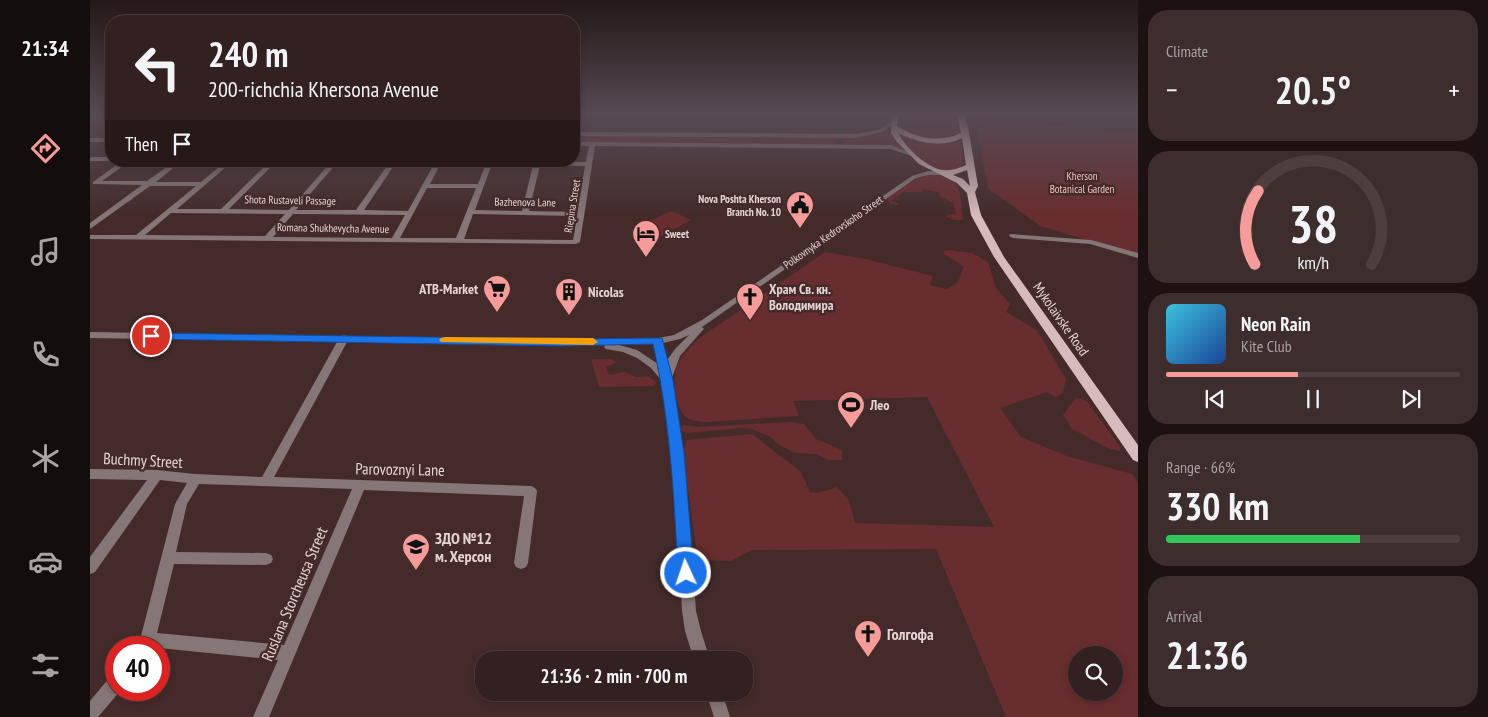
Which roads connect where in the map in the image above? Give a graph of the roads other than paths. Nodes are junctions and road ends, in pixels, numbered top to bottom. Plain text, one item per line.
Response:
1 (591, 148) edge
2 (892, 148) edge
3 (907, 148) edge
4 (967, 148) edge
5 (915, 158) junction
6 (90, 159) edge
7 (105, 159) edge
8 (580, 164) edge
9 (589, 164) junction
10 (970, 166) junction
11 (119, 167) edge
12 (171, 167) edge
13 (223, 167) edge
14 (268, 167) edge
15 (330, 167) edge
16 (390, 167) edge
17 (435, 167) edge
18 (488, 167) edge
19 (536, 167) edge
20 (942, 173) junction
21 (914, 177) junction
22 (149, 183) junction
23 (203, 184) junction
24 (93, 185) edge
25 (425, 186) junction
26 (480, 186) junction
27 (971, 192) junction
28 (170, 211) junction
29 (223, 211) junction
30 (291, 212) junction
31 (359, 212) junction
32 (469, 212) junction
33 (410, 213) junction
34 (525, 213) junction
35 (581, 214) junction
36 (90, 227) edge
37 (1013, 236) dead end
38 (90, 237) edge
39 (137, 238) junction
40 (266, 239) junction
41 (395, 240) junction
42 (459, 241) junction
43 (576, 242) joint
44 (1138, 256) edge
45 (705, 322) junction
46 (90, 335) edge
47 (344, 338) junction
48 (658, 341) junction
49 (561, 342) junction
50 (667, 380) junction
51 (1138, 456) edge
52 (90, 474) edge
53 (158, 475) junction
54 (195, 479) junction
55 (266, 481) junction
56 (360, 485) junction
57 (169, 558) junction
58 (266, 559) dead end
59 (522, 563) dead end
60 (90, 568) edge
61 (147, 636) edge
62 (170, 646) edge
63 (699, 651) edge
64 (287, 653) junction
65 (105, 696) edge
66 (717, 701) edge
67 (90, 714) edge
68 (261, 717) edge
69 (722, 717) edge

1 - 9 street, Riepina Street
2 - 5 street
3 - 5 main road
4 - 10 main road, Mykolaivske Road
5 - 20 main road
5 - 21 street
6 - 7 street
8 - 9 street
9 - 35 street, Riepina Street
10 - 20 main road
10 - 27 main road, Mykolaivske Road
11 - 24 street
12 - 22 street
13 - 23 street
14 - 29 street
15 - 30 street
16 - 31 street
17 - 25 street
18 - 26 street
19 - 34 street
20 - 21 street, Polkovnyka Kedrovskoho Street
20 - 27 main road
21 - 45 street, Polkovnyka Kedrovskoho Street
22 - 23 street
22 - 24 street
22 - 36 street
23 - 28 street
25 - 26 street
25 - 33 street
26 - 32 street
27 - 51 main road, Mykolaivske Road
28 - 29 street, Shota Rustaveli Passage
28 - 39 street
29 - 30 street, Shota Rustaveli Passage
30 - 31 street, Shota Rustaveli Passage
30 - 40 street
31 - 33 street, Shota Rustaveli Passage
32 - 34 street, Bazhenova Lane
32 - 42 street
33 - 41 street
34 - 35 street, Bazhenova Lane
35 - 43 street, Riepina Street
37 - 44 street
38 - 39 street, Romana Shukhevycha Avenue
39 - 40 street, Romana Shukhevycha Avenue
40 - 41 street, Romana Shukhevycha Avenue
41 - 42 street, Romana Shukhevycha Avenue
42 - 43 street, Romana Shukhevycha Avenue
45 - 48 street, Polkovnyka Kedrovskoho Street
45 - 50 street, Polkovnyka Kedrovskoho Street
46 - 47 street
47 - 49 street
47 - 55 street
48 - 49 street
48 - 50 street, Polkovnyka Kedrovskoho Street
49 - 50 street
50 - 63 street, Polkovnyka Kedrovskoho Street
52 - 53 street, Buchmy Street
53 - 54 street, Buchmy Street
53 - 60 street
54 - 55 street, Parovoznyi Lane
54 - 57 street
55 - 56 street, Parovoznyi Lane
56 - 59 street, Parovoznyi Lane
56 - 64 street, Ruslana Storcheusa Street
57 - 58 street
57 - 61 street
62 - 64 street
64 - 68 street, Ruslana Storcheusa Street
65 - 67 street
66 - 69 street

